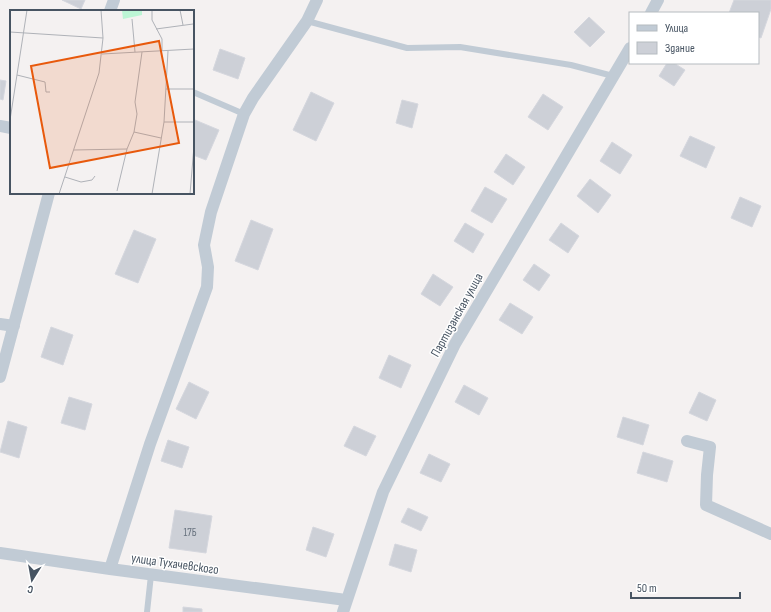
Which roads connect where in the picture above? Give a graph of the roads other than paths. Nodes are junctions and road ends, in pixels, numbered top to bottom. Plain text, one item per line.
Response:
1 (114, 0) edge
2 (317, 0) edge
3 (658, 0) edge
4 (110, 10) edge
5 (651, 12) edge
6 (307, 21) junction
7 (629, 50) edge
8 (613, 76) junction
9 (194, 92) edge
10 (244, 114) junction
11 (0, 126) edge
12 (10, 128) edge
13 (49, 194) edge
14 (0, 324) edge
15 (14, 326) junction
16 (0, 378) edge
17 (688, 441) dead end
18 (771, 534) edge
19 (0, 553) edge
20 (110, 569) junction
21 (150, 575) junction
22 (344, 606) edge
23 (147, 612) edge

1 - 4 street
2 - 6 street
3 - 5 street
6 - 8 lane
6 - 10 street
7 - 8 street, Партизанская улица
8 - 22 street, Партизанская улица
9 - 10 lane
10 - 20 street
11 - 12 street
13 - 15 street
14 - 15 street
15 - 16 street
17 - 18 street
19 - 20 street, улица Тухачевского
20 - 21 street, улица Тухачевского
21 - 22 street, улица Тухачевского
21 - 23 lane

